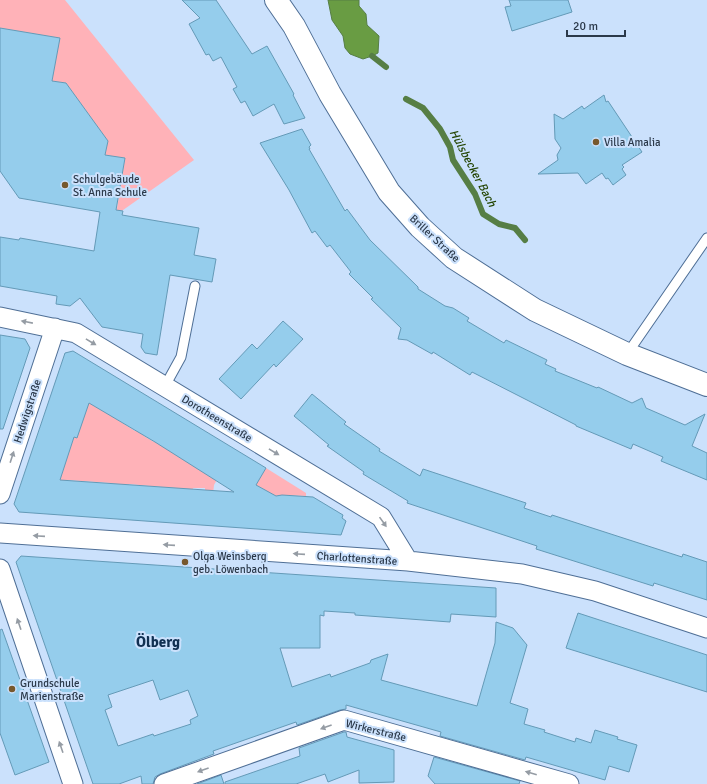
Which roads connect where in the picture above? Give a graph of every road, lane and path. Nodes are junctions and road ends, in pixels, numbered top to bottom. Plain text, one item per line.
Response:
1 (276, 0) edge
2 (707, 238) edge
3 (195, 286) dead end
4 (0, 317) edge
5 (55, 328) junction
6 (626, 354) junction
7 (707, 385) edge
8 (165, 386) junction
9 (0, 494) edge
10 (0, 533) edge
11 (408, 561) junction
12 (0, 569) edge
13 (707, 628) edge
14 (73, 784) edge
15 (164, 784) edge
16 (569, 784) edge

1 - 6 main road, Briller Straße
2 - 6 lane
3 - 8 lane
5 -> 4 street, Dorotheenstraße
5 -> 8 street, Dorotheenstraße
9 -> 5 street, Hedwigstraße
6 - 7 main road, Briller Straße
8 -> 11 street, Dorotheenstraße
11 -> 10 street, Charlottenstraße
11 - 13 street, Charlottenstraße
14 -> 12 street
16 -> 15 street, Wirkerstraße

